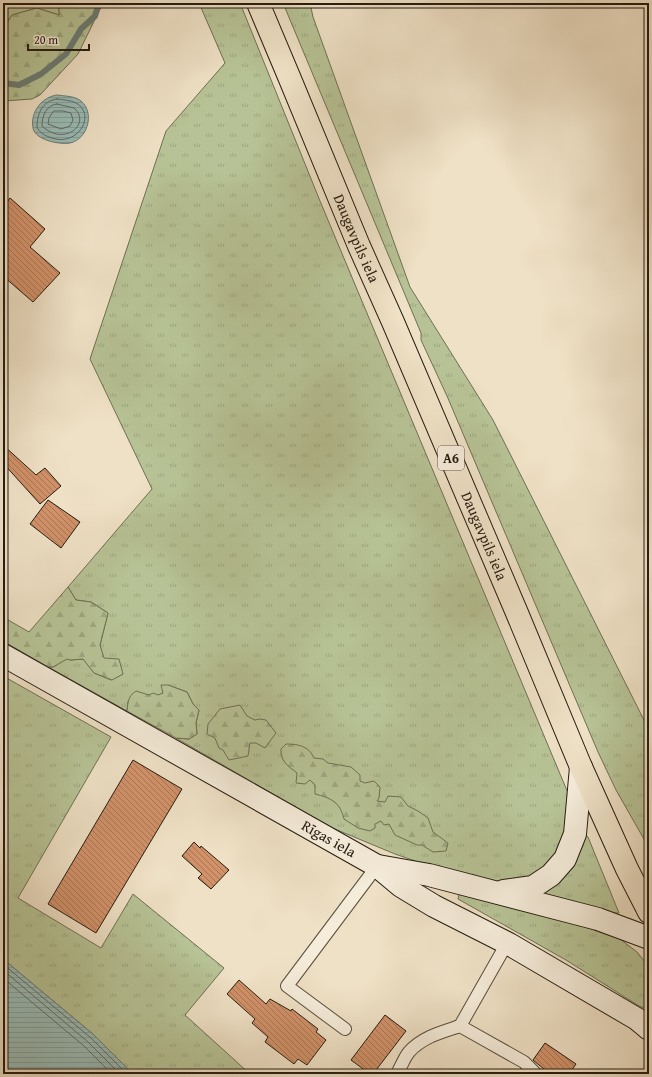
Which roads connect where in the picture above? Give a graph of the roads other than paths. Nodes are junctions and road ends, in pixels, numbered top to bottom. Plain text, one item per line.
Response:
1 (258, 3) edge
2 (3, 655) edge
3 (581, 767) junction
4 (377, 866) junction
5 (493, 893) junction
6 (649, 912) edge
7 (649, 938) edge
8 (509, 944) junction
9 (645, 1023) edge
10 (460, 1026) junction
11 (345, 1029) dead end
12 (397, 1074) edge
13 (536, 1074) edge

1 - 3 highway, Daugavpils iela / A6
2 - 4 main road, Rīgas iela
3 - 5 main road
3 - 6 highway, Daugavpils iela / A6
4 - 5 main road
4 - 8 main road, Rīgas iela
4 - 11 lane
5 - 7 main road
8 - 9 main road, Rīgas iela
8 - 10 lane
10 - 12 lane
10 - 13 lane

